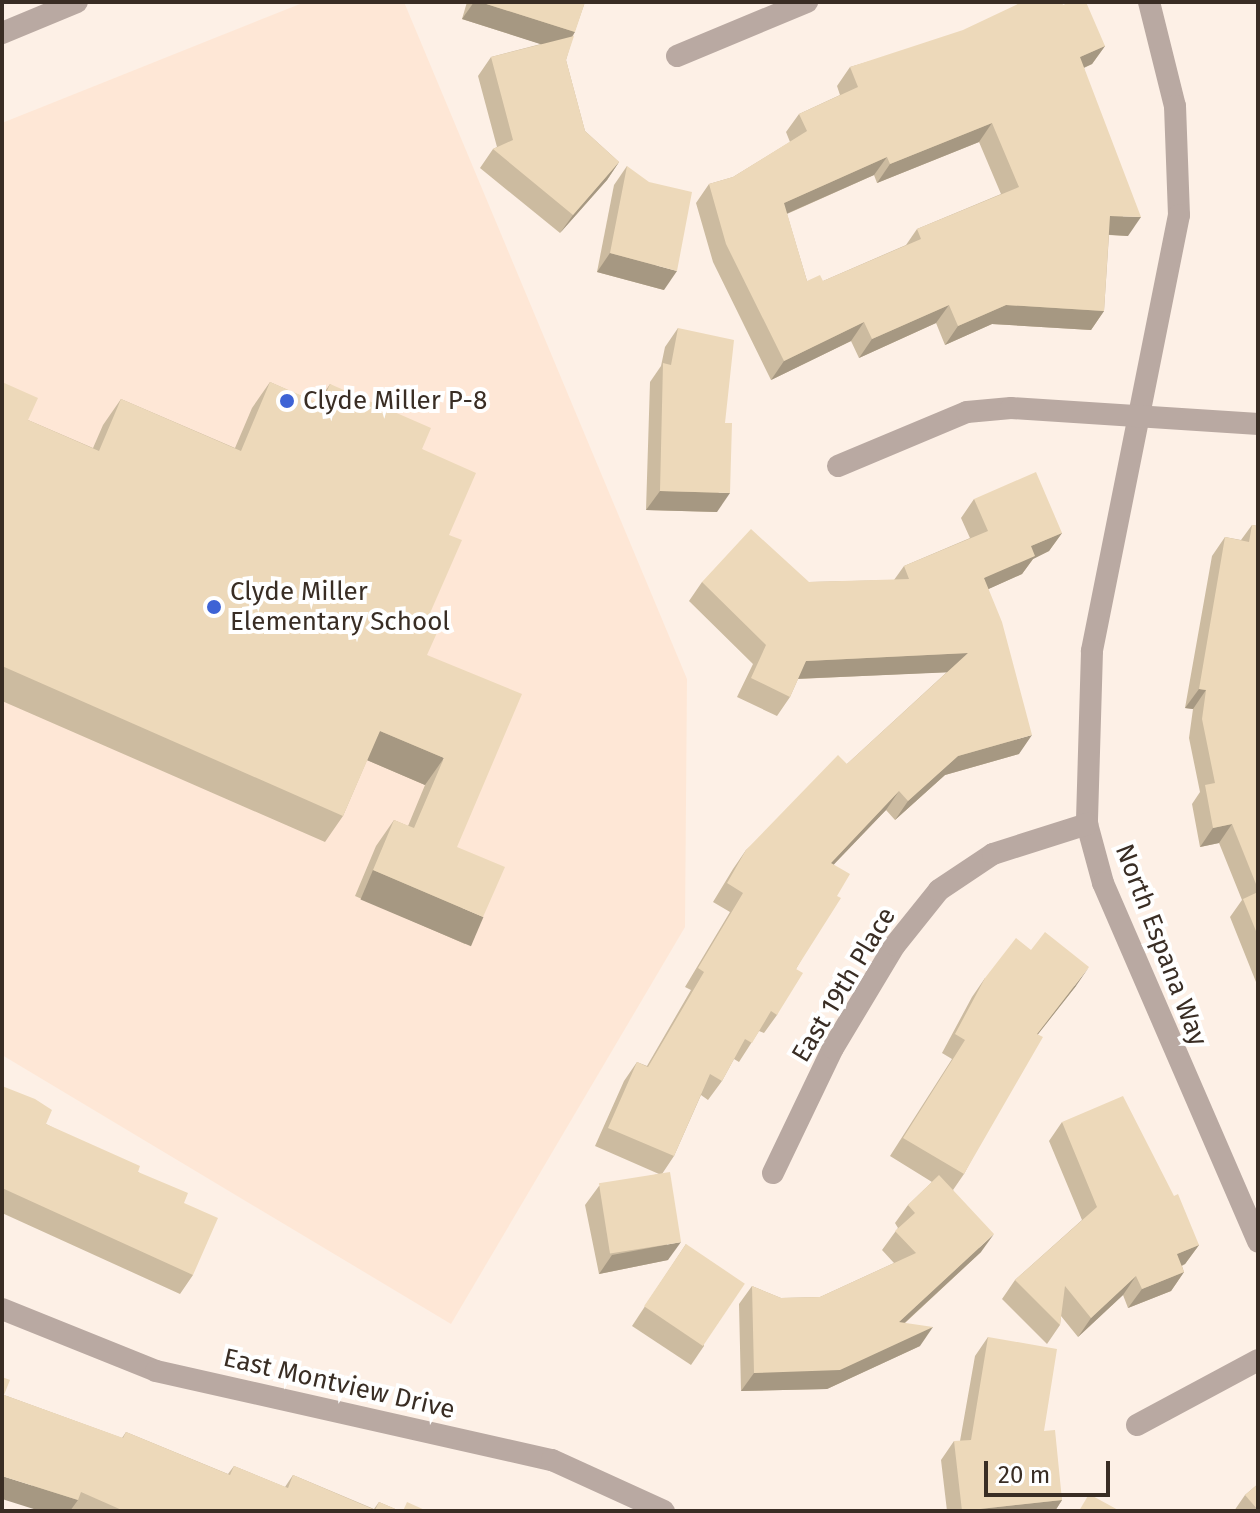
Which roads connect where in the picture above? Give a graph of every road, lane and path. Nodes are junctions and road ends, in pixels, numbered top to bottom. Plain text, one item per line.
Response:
1 (77, 2) edge
2 (807, 2) edge
3 (1149, 2) edge
4 (2, 33) edge
5 (677, 56) dead end
6 (1136, 417) junction
7 (1258, 424) edge
8 (838, 466) dead end
9 (1087, 824) junction
10 (773, 1173) dead end
11 (1258, 1242) edge
12 (2, 1309) edge
13 (1258, 1360) edge
14 (1137, 1425) dead end
15 (664, 1511) edge

1 - 4 street
2 - 5 street
3 - 6 street, North Espana Way
6 - 7 street
6 - 8 street
6 - 9 street, North Espana Way
9 - 10 street, East 19th Place
9 - 11 street, North Espana Way
12 - 15 street, East Montview Drive
13 - 14 street

